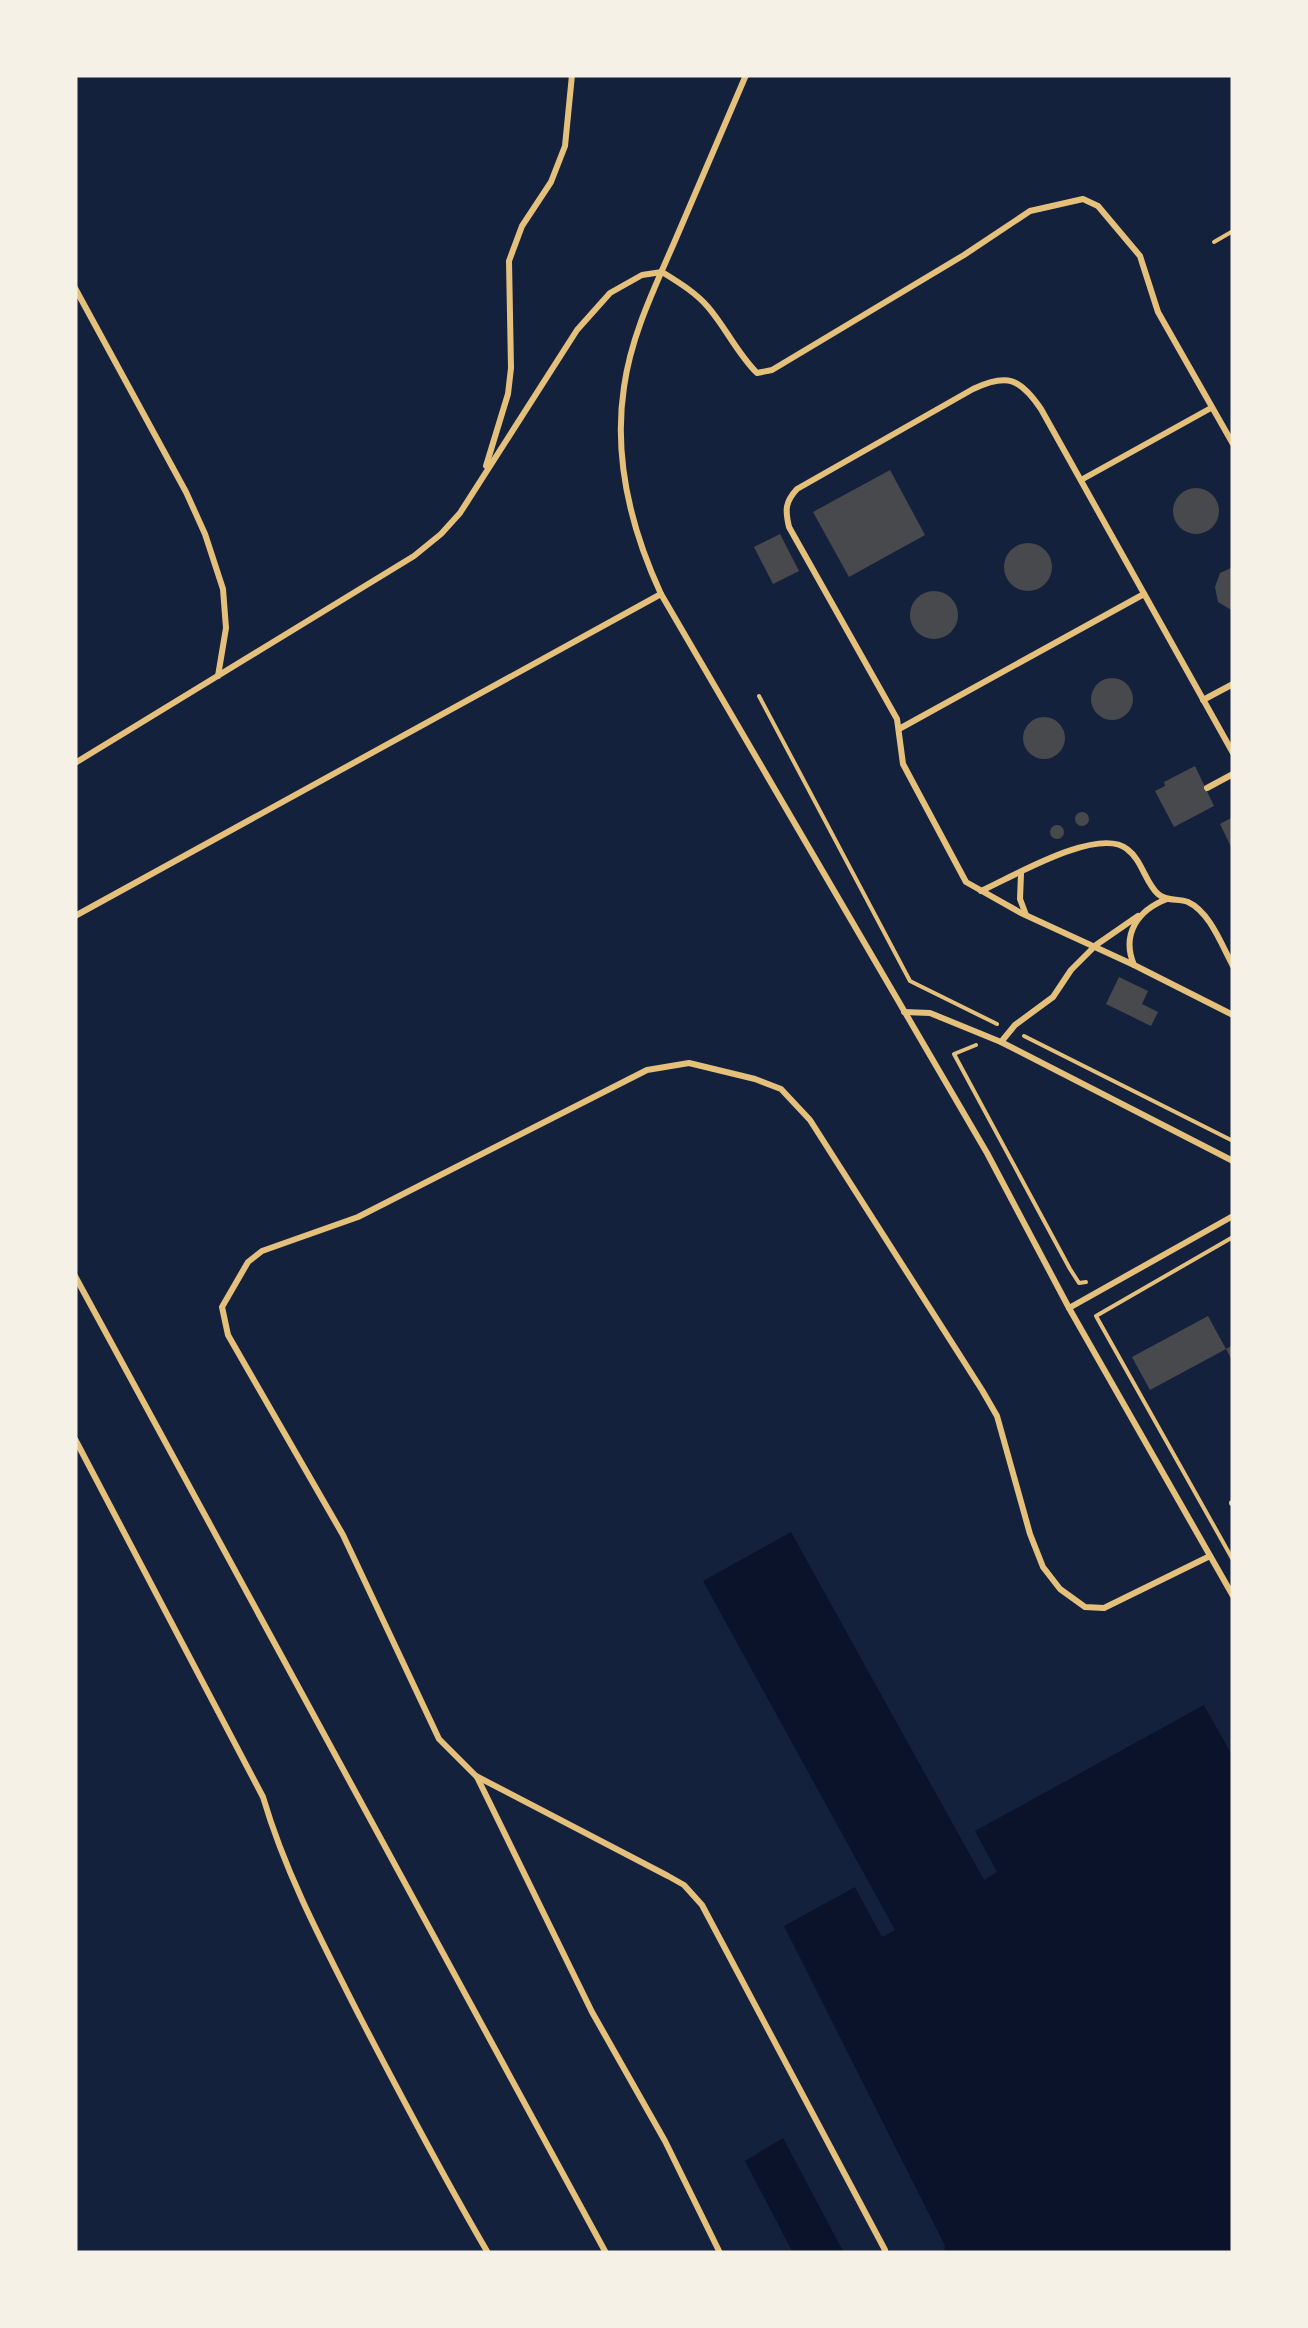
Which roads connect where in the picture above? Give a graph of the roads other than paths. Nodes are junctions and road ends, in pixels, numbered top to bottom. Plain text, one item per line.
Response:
1 (572, 75) edge
2 (746, 75) edge
3 (662, 272) junction
4 (75, 288) edge
5 (1212, 408) junction
6 (1233, 444) edge
7 (482, 478) junction
8 (1082, 480) junction
9 (661, 594) junction
10 (1144, 594) junction
11 (218, 678) junction
12 (1233, 684) edge
13 (1203, 700) junction
14 (899, 728) junction
15 (1233, 753) edge
16 (75, 763) edge
17 (1233, 774) edge
18 (1207, 788) dead end
19 (1021, 873) junction
20 (980, 891) junction
21 (1167, 899) junction
22 (1026, 915) junction
23 (1139, 915) junction
24 (75, 916) edge
25 (1094, 947) junction
26 (1134, 965) junction
27 (1233, 966) edge
28 (903, 1012) junction
29 (1233, 1015) edge
30 (1001, 1042) junction
31 (1233, 1161) edge
32 (1233, 1216) edge
33 (75, 1276) edge
34 (1069, 1308) junction
35 (75, 1438) edge
36 (1210, 1556) junction
37 (1233, 1596) edge
38 (476, 1776) junction
39 (885, 2250) dead end
40 (488, 2253) edge
41 (606, 2253) edge
42 (720, 2253) edge

1 - 7 lane
2 - 3 lane
3 - 5 lane
3 - 7 lane
3 - 9 lane
4 - 11 lane
5 - 6 lane
5 - 8 lane
7 - 11 lane
8 - 10 lane
8 - 14 lane
9 - 24 lane
9 - 28 lane
10 - 13 lane
10 - 14 lane
11 - 16 lane
12 - 13 lane
13 - 15 lane
14 - 20 lane
17 - 18 lane
19 - 20 lane
19 - 21 lane
19 - 22 lane
20 - 22 lane
21 - 23 lane
21 - 27 lane
22 - 25 lane
23 - 25 lane
23 - 26 lane
25 - 26 lane
25 - 30 lane
26 - 29 lane
28 - 30 lane
28 - 34 lane
30 - 31 lane
32 - 34 lane
33 - 41 lane
34 - 36 lane
35 - 40 lane
36 - 37 lane
36 - 38 lane
38 - 39 lane
38 - 42 lane

